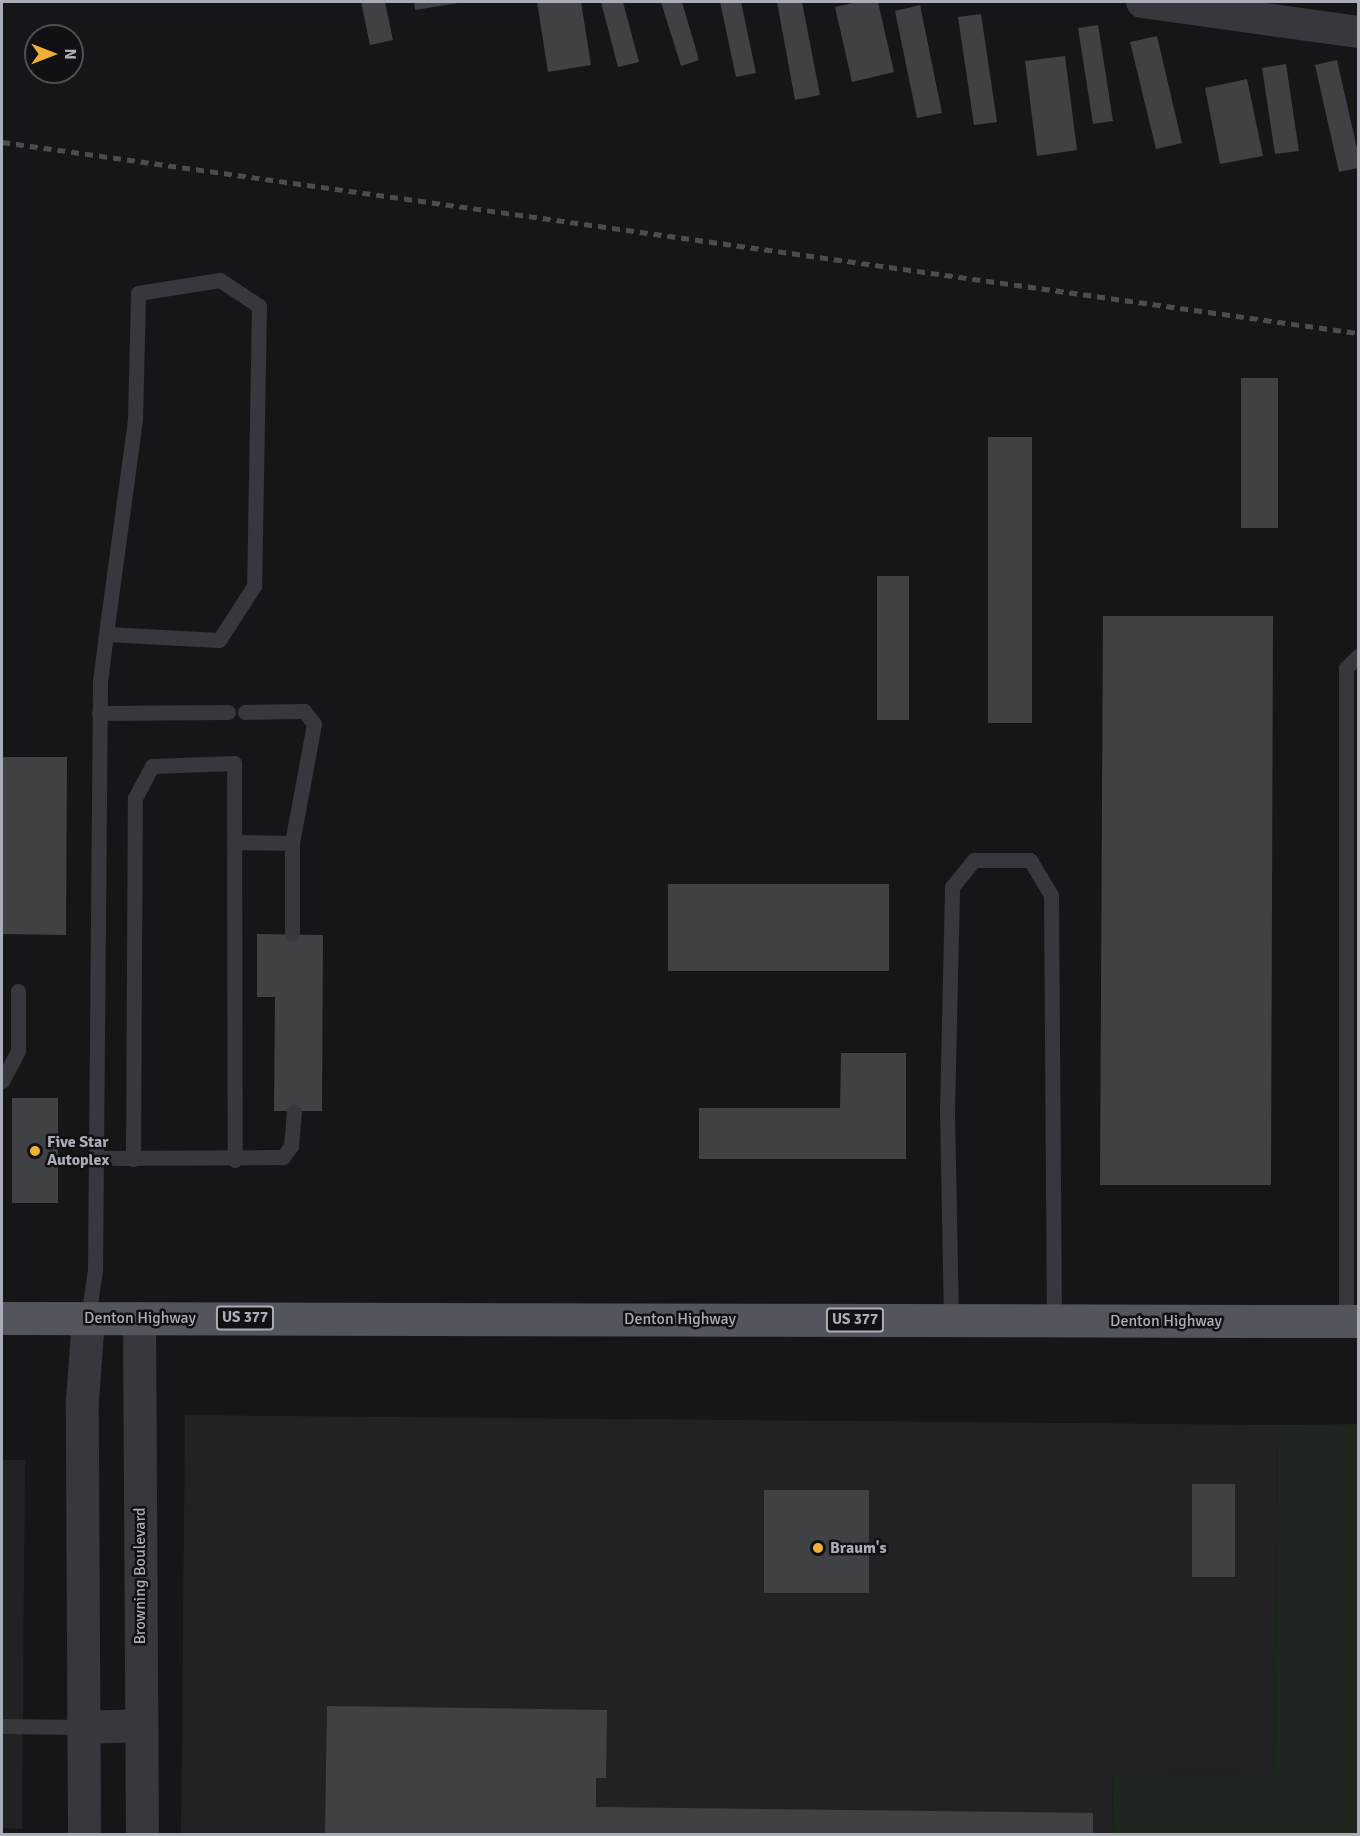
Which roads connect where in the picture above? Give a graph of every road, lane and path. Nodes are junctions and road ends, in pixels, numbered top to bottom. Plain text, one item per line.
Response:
1 (1142, 2) edge
2 (1238, 8) edge
3 (1359, 32) edge
4 (106, 634) junction
5 (1359, 656) edge
6 (228, 712) dead end
7 (245, 712) dead end
8 (99, 713) junction
9 (234, 842) junction
10 (292, 843) junction
11 (292, 934) dead end
12 (18, 992) dead end
13 (2, 1081) edge
14 (294, 1111) dead end
15 (96, 1158) junction
16 (134, 1159) junction
17 (235, 1160) junction
18 (2, 1318) edge
19 (88, 1318) junction
20 (139, 1318) junction
21 (951, 1320) junction
22 (1054, 1321) junction
23 (1352, 1321) edge
24 (141, 1725) junction
25 (2, 1726) edge
26 (84, 1726) junction
27 (84, 1834) edge
28 (142, 1834) edge

1 - 2 street
2 - 3 street
4 - 4 lane
4 - 8 lane
5 - 23 lane
6 - 8 lane
7 - 10 lane
8 - 15 lane
9 - 10 lane
9 - 16 lane
9 - 17 lane
10 - 11 lane
12 - 13 lane
14 - 17 lane
15 - 16 lane
15 - 19 lane
16 - 17 lane
18 - 19 main road, Denton Highway / US 377
19 - 20 main road, Denton Highway / US 377
19 - 26 street
20 - 21 main road, Denton Highway / US 377
20 - 24 street, Browning Boulevard
21 - 22 main road, Denton Highway / US 377
21 - 22 lane
22 - 23 main road, Denton Highway / US 377
24 - 26 street
24 - 28 street, Browning Boulevard
25 - 26 lane
26 - 27 street

